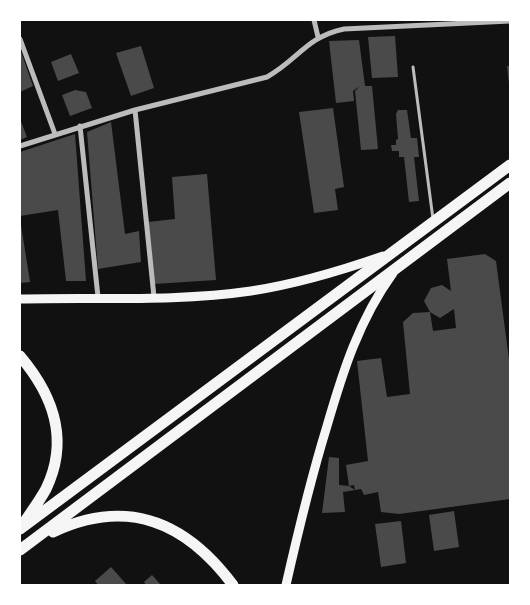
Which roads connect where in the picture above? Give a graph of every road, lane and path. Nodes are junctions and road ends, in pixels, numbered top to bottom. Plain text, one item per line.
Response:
1 (314, 20) edge
2 (510, 22) edge
3 (318, 37) junction
4 (20, 39) edge
5 (413, 67) dead end
6 (135, 110) junction
7 (80, 126) junction
8 (55, 134) junction
9 (20, 146) edge
10 (510, 165) edge
11 (510, 183) edge
12 (433, 222) junction
13 (390, 254) junction
14 (399, 266) junction
15 (154, 297) junction
16 (98, 298) junction
17 (20, 299) edge
18 (20, 356) edge
19 (20, 529) edge
20 (31, 542) junction
21 (20, 550) edge
22 (233, 585) edge
23 (286, 585) edge

1 - 3 street
2 - 3 street
3 - 6 street
4 - 8 street
5 - 12 lane
6 - 7 street
6 - 15 street
7 - 8 street
7 - 16 street
8 - 9 street
10 - 12 highway
11 - 14 highway
12 - 13 highway
13 - 15 main road
13 - 19 highway
14 - 20 highway
14 - 23 main road
15 - 16 main road
16 - 17 main road
18 - 19 highway
20 - 21 highway
20 - 22 highway

